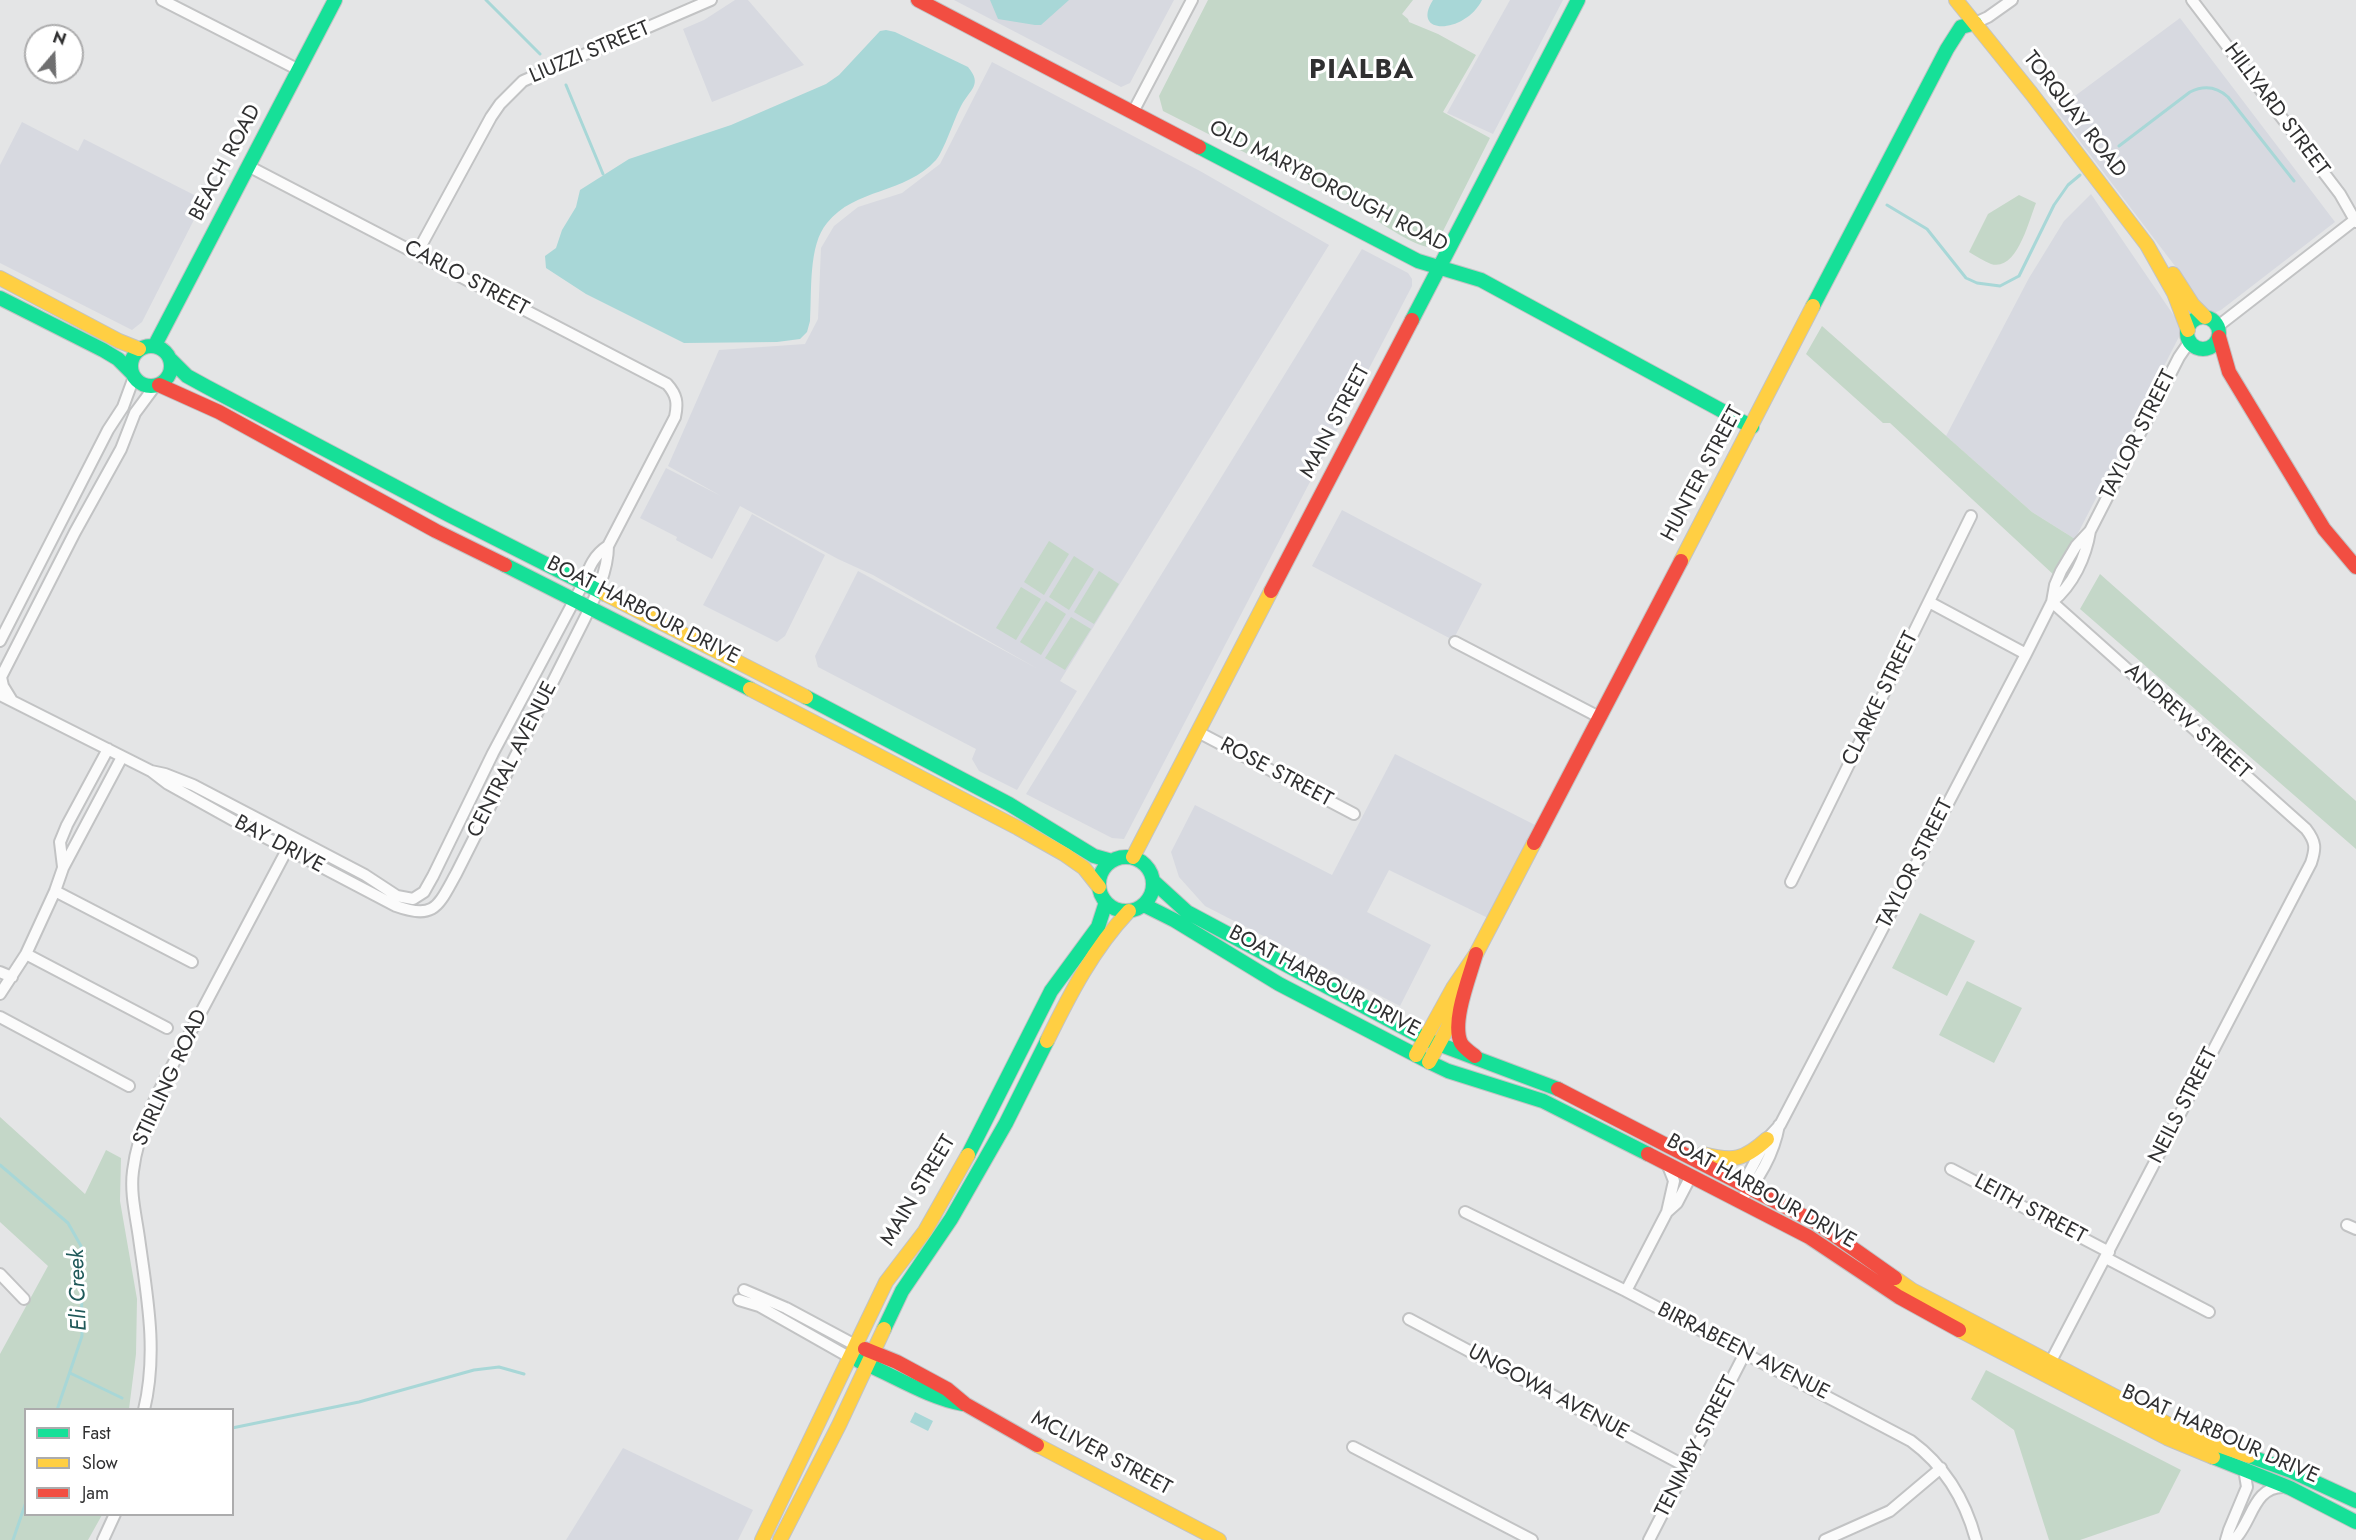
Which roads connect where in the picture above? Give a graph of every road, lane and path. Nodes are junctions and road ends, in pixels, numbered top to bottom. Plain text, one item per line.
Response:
1 (162, 0) edge
2 (335, 0) edge
3 (711, 0) edge
4 (918, 0) edge
5 (1192, 0) edge
6 (1956, 0) edge
7 (2012, 0) edge
8 (2192, 0) edge
9 (1579, 2) edge
10 (1975, 23) junction
11 (298, 70) junction
12 (1133, 112) junction
13 (250, 167) junction
14 (2356, 221) edge
15 (417, 253) junction
16 (2156, 258) junction
17 (1440, 268) junction
18 (0, 278) edge
19 (0, 298) edge
20 (2205, 317) junction
21 (2218, 331) junction
22 (2193, 340) junction
23 (155, 345) junction
24 (139, 349) junction
25 (171, 360) junction
26 (2229, 372) junction
27 (133, 375) junction
28 (157, 385) junction
29 (1752, 427) junction
30 (99, 451) junction
31 (115, 460) junction
32 (1971, 516) dead end
33 (608, 546) junction
34 (2356, 567) edge
35 (584, 582) junction
36 (598, 589) junction
37 (575, 600) junction
38 (1929, 602) junction
39 (2052, 602) junction
40 (590, 607) junction
41 (0, 641) edge
42 (1455, 642) dead end
43 (2026, 654) junction
44 (748, 667) junction
45 (0, 695) edge
46 (11, 699) junction
47 (1599, 717) junction
48 (809, 719) junction
49 (1198, 732) junction
50 (108, 748) junction
51 (122, 756) junction
52 (151, 771) junction
53 (1354, 814) dead end
54 (293, 838) junction
55 (2316, 847) joint
56 (287, 849) junction
57 (1133, 857) junction
58 (1112, 861) junction
59 (63, 867) junction
60 (1153, 881) junction
61 (1791, 882) dead end
62 (1099, 888) junction
63 (55, 891) junction
64 (413, 899) joint
65 (1106, 902) junction
66 (1144, 905) junction
67 (1129, 911) junction
68 (412, 912) joint
69 (26, 954) junction
70 (1476, 954) junction
71 (192, 962) dead end
72 (0, 972) edge
73 (12, 977) junction
74 (0, 994) edge
75 (0, 1017) edge
76 (167, 1028) dead end
77 (1431, 1042) junction
78 (1422, 1059) junction
79 (1481, 1061) junction
80 (129, 1086) dead end
81 (1623, 1120) junction
82 (1779, 1125) junction
83 (1767, 1139) junction
84 (1668, 1143) junction
85 (1666, 1163) junction
86 (1951, 1169) dead end
87 (1691, 1176) junction
88 (1748, 1185) junction
89 (1739, 1201) junction
90 (1465, 1212) dead end
91 (1667, 1212) junction
92 (2107, 1255) junction
93 (0, 1274) edge
94 (1626, 1291) junction
95 (742, 1295) dead end
96 (24, 1299) dead end
97 (2209, 1312) dead end
98 (1409, 1319) dead end
99 (852, 1351) junction
100 (1745, 1353) junction
101 (870, 1358) junction
102 (2050, 1363) junction
103 (144, 1408) edge
104 (1353, 1447) dead end
105 (1688, 1467) junction
106 (1941, 1468) junction
107 (2244, 1469) junction
108 (2290, 1488) junction
109 (2356, 1501) edge
110 (115, 1516) edge
111 (2356, 1522) edge
112 (103, 1540) edge
113 (762, 1540) edge
114 (780, 1540) edge
115 (1219, 1540) edge
116 (1532, 1540) edge
117 (1649, 1540) edge
118 (1825, 1540) edge
119 (1976, 1540) edge
120 (2226, 1540) edge
121 (2234, 1540) edge

1 - 11 street
2 - 11 main road, BEACH ROAD
3 - 15 street, LIUZZI STREET
4 - 12 main road, OLD MARYBOROUGH ROAD
5 - 12 street
6 - 10 main road, TORQUAY ROAD
7 - 10 street
8 - 14 street, HILLYARD STREET
9 - 17 main road, MAIN STREET
10 - 16 main road, TORQUAY ROAD
10 - 29 main road, HUNTER STREET
11 - 13 main road, BEACH ROAD
12 - 17 main road, OLD MARYBOROUGH ROAD
13 - 15 street, CARLO STREET
13 - 23 main road, BEACH ROAD
14 - 21 street
15 - 33 street, CARLO STREET
16 - 20 main road, TORQUAY ROAD
16 - 22 main road, TORQUAY ROAD
17 - 29 main road, OLD MARYBOROUGH ROAD
17 - 49 main road, MAIN STREET
18 - 24 main road
19 - 27 main road
20 - 21 main road, TORQUAY ROAD
20 - 22 main road
21 - 22 main road
21 - 26 main road, TORQUAY ROAD
22 - 26 main road, TORQUAY ROAD
22 - 39 street, TAYLOR STREET
23 - 24 main road
23 - 25 main road
24 - 27 main road
25 - 28 main road
25 - 35 main road, BOAT HARBOUR DRIVE
26 - 34 main road, TORQUAY ROAD
27 - 28 main road
27 - 30 street
28 - 31 street
28 - 37 main road, BOAT HARBOUR DRIVE
29 - 47 main road, HUNTER STREET
30 - 31 street
30 - 41 street
31 - 46 street
32 - 38 street, CLARKE STREET
33 - 35 street, CENTRAL AVENUE
33 - 36 street, CENTRAL AVENUE
35 - 36 main road, BOAT HARBOUR DRIVE
35 - 37 street, CENTRAL AVENUE
36 - 40 street, CENTRAL AVENUE
36 - 44 main road, BOAT HARBOUR DRIVE
37 - 40 main road, BOAT HARBOUR DRIVE
37 - 64 street, CENTRAL AVENUE
38 - 43 street
38 - 61 street, CLARKE STREET
39 - 43 street, TAYLOR STREET
39 - 55 street, ANDREW STREET
40 - 48 main road, BOAT HARBOUR DRIVE
40 - 68 street, CENTRAL AVENUE
42 - 47 street
43 - 82 street, TAYLOR STREET
44 - 48 main road
44 - 58 main road, BOAT HARBOUR DRIVE
45 - 46 street
46 - 50 street, BAY DRIVE
47 - 70 main road, HUNTER STREET
48 - 62 main road, BOAT HARBOUR DRIVE
49 - 53 street, ROSE STREET
49 - 57 main road, MAIN STREET
50 - 51 street, BAY DRIVE
50 - 59 street
51 - 52 street, BAY DRIVE
51 - 59 street
52 - 54 street, BAY DRIVE
52 - 56 street, BAY DRIVE
54 - 56 street, STIRLING ROAD
54 - 64 street, BAY DRIVE
55 - 92 street, NEILS STREET
56 - 68 street, BAY DRIVE
56 - 103 street, STIRLING ROAD
57 - 58 main road
57 - 60 main road
58 - 62 main road
59 - 63 street
60 - 66 main road
60 - 77 main road, BOAT HARBOUR DRIVE
62 - 65 main road
63 - 69 street
63 - 71 street
65 - 67 main road
65 - 99 main road, MAIN STREET
66 - 67 main road
66 - 78 main road, BOAT HARBOUR DRIVE
67 - 101 main road, MAIN STREET
69 - 73 street
69 - 76 street
70 - 77 main road, HUNTER STREET
70 - 79 main road
72 - 73 street
73 - 74 street
75 - 80 street
77 - 78 main road, HUNTER STREET
77 - 79 main road, BOAT HARBOUR DRIVE
78 - 85 main road, BOAT HARBOUR DRIVE
79 - 81 main road, BOAT HARBOUR DRIVE
81 - 84 main road, BOAT HARBOUR DRIVE
81 - 87 main road
82 - 83 street, TAYLOR STREET
82 - 88 street, TAYLOR STREET
83 - 84 main road
83 - 88 street, TAYLOR STREET
84 - 88 main road, BOAT HARBOUR DRIVE
85 - 87 main road, BOAT HARBOUR DRIVE
85 - 91 street
86 - 92 street, LEITH STREET
87 - 89 main road, BOAT HARBOUR DRIVE
87 - 91 street
88 - 89 street, TAYLOR STREET
88 - 102 main road, BOAT HARBOUR DRIVE
89 - 107 main road, BOAT HARBOUR DRIVE
90 - 94 street, BIRRABEEN AVENUE
91 - 94 street
92 - 97 street, LEITH STREET
92 - 102 street, NEILS STREET
93 - 96 street
94 - 100 street, BIRRABEEN AVENUE
95 - 99 street, MCLIVER STREET
98 - 105 street, UNGOWA AVENUE
99 - 101 main road, MCLIVER STREET
99 - 113 main road, MAIN STREET
100 - 105 street, TENIMBY STREET
100 - 106 street, BIRRABEEN AVENUE
101 - 114 main road, MAIN STREET
101 - 115 main road, MCLIVER STREET
102 - 109 main road, BOAT HARBOUR DRIVE
104 - 116 street
105 - 117 street, TENIMBY STREET
106 - 118 street
106 - 119 street, BIRRABEEN AVENUE
107 - 108 main road, BOAT HARBOUR DRIVE
107 - 120 street
108 - 111 main road, BOAT HARBOUR DRIVE
108 - 121 street
110 - 112 street

